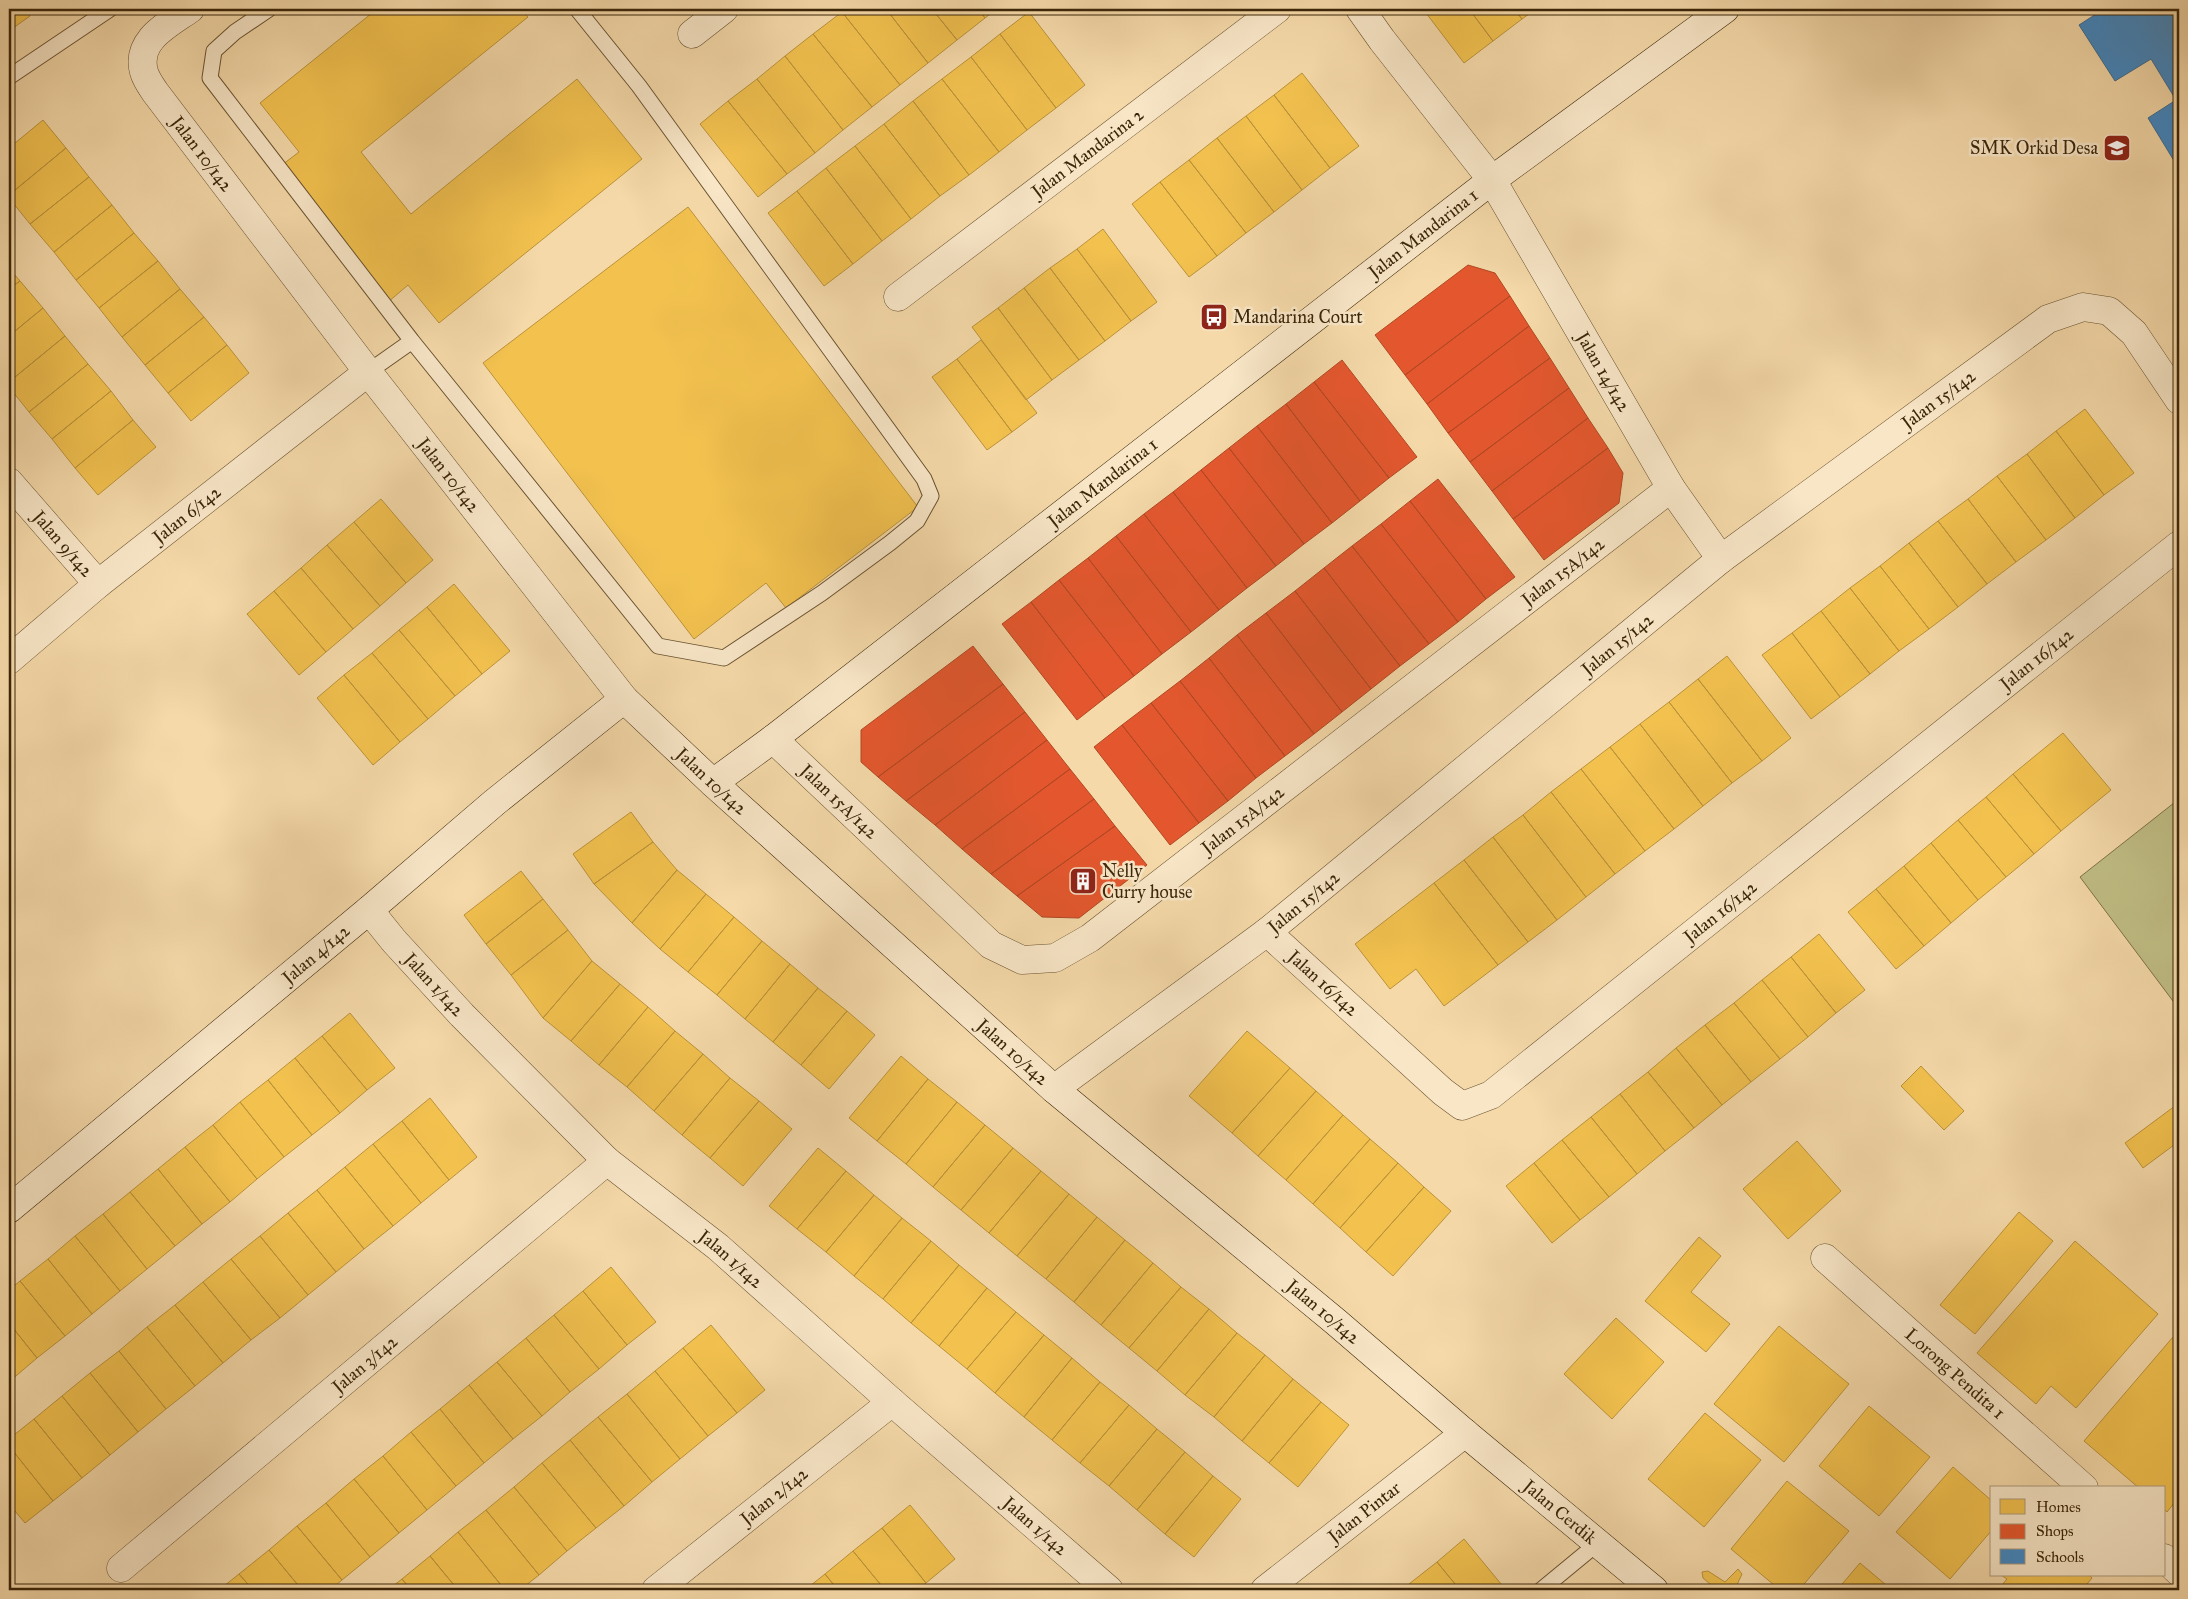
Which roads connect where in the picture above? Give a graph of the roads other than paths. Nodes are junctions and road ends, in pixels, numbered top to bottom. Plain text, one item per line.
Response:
1 (110, 9) edge
2 (190, 9) edge
3 (269, 9) edge
4 (577, 9) edge
5 (724, 9) edge
6 (1277, 9) edge
7 (1360, 9) edge
8 (1725, 9) edge
9 (692, 34) dead end
10 (9, 77) edge
11 (1492, 180) junction
12 (898, 297) dead end
13 (412, 341) junction
14 (368, 372) junction
15 (2179, 400) edge
16 (9, 482) edge
17 (1671, 488) junction
18 (2179, 545) edge
19 (1721, 559) junction
20 (98, 584) junction
21 (9, 660) edge
22 (624, 699) junction
23 (774, 739) junction
24 (713, 783) junction
25 (369, 910) junction
26 (1267, 932) junction
27 (1054, 1089) junction
28 (607, 1161) junction
29 (9, 1209) edge
30 (1824, 1258) dead end
31 (892, 1402) junction
32 (1465, 1433) junction
33 (2082, 1486) edge
34 (1598, 1543) junction
35 (2166, 1560) edge
36 (121, 1568) dead end
37 (2179, 1572) edge
38 (656, 1590) edge
39 (1109, 1590) edge
40 (1265, 1590) edge
41 (1541, 1590) edge
42 (1654, 1590) edge

1 - 10 lane
2 - 14 street, Jalan 10/142
3 - 13 lane
4 - 13 lane
5 - 9 street
6 - 12 street, Jalan Mandarina 2
7 - 11 street, Jalan Mandarina 1
8 - 11 street, Jalan Mandarina 1
11 - 17 street, Jalan 14/142
11 - 23 street, Jalan Mandarina 1
13 - 14 lane
14 - 20 street, Jalan 6/142
14 - 22 street, Jalan 10/142
15 - 19 street, Jalan 15/142
16 - 20 street, Jalan 9/142
17 - 19 street, Jalan 14/142
17 - 23 street, Jalan 15A/142
18 - 26 street, Jalan 16/142
19 - 26 street, Jalan 15/142
20 - 21 street, Jalan 6/142
22 - 24 street, Jalan 10/142
22 - 25 street, Jalan 4/142
23 - 24 street, Jalan Mandarina 1
24 - 27 street, Jalan 10/142
25 - 28 street, Jalan 1/142
25 - 29 street, Jalan 4/142
26 - 27 street, Jalan 15/142
27 - 32 street, Jalan 10/142
28 - 31 street, Jalan 1/142
28 - 36 street, Jalan 3/142
30 - 33 street, Lorong Pendita 1
31 - 38 street, Jalan 2/142
31 - 39 street, Jalan 1/142
32 - 34 street, Jalan Cerdik
32 - 40 street, Jalan Pintar
34 - 41 lane
34 - 42 street, Jalan Cerdik
35 - 37 street

